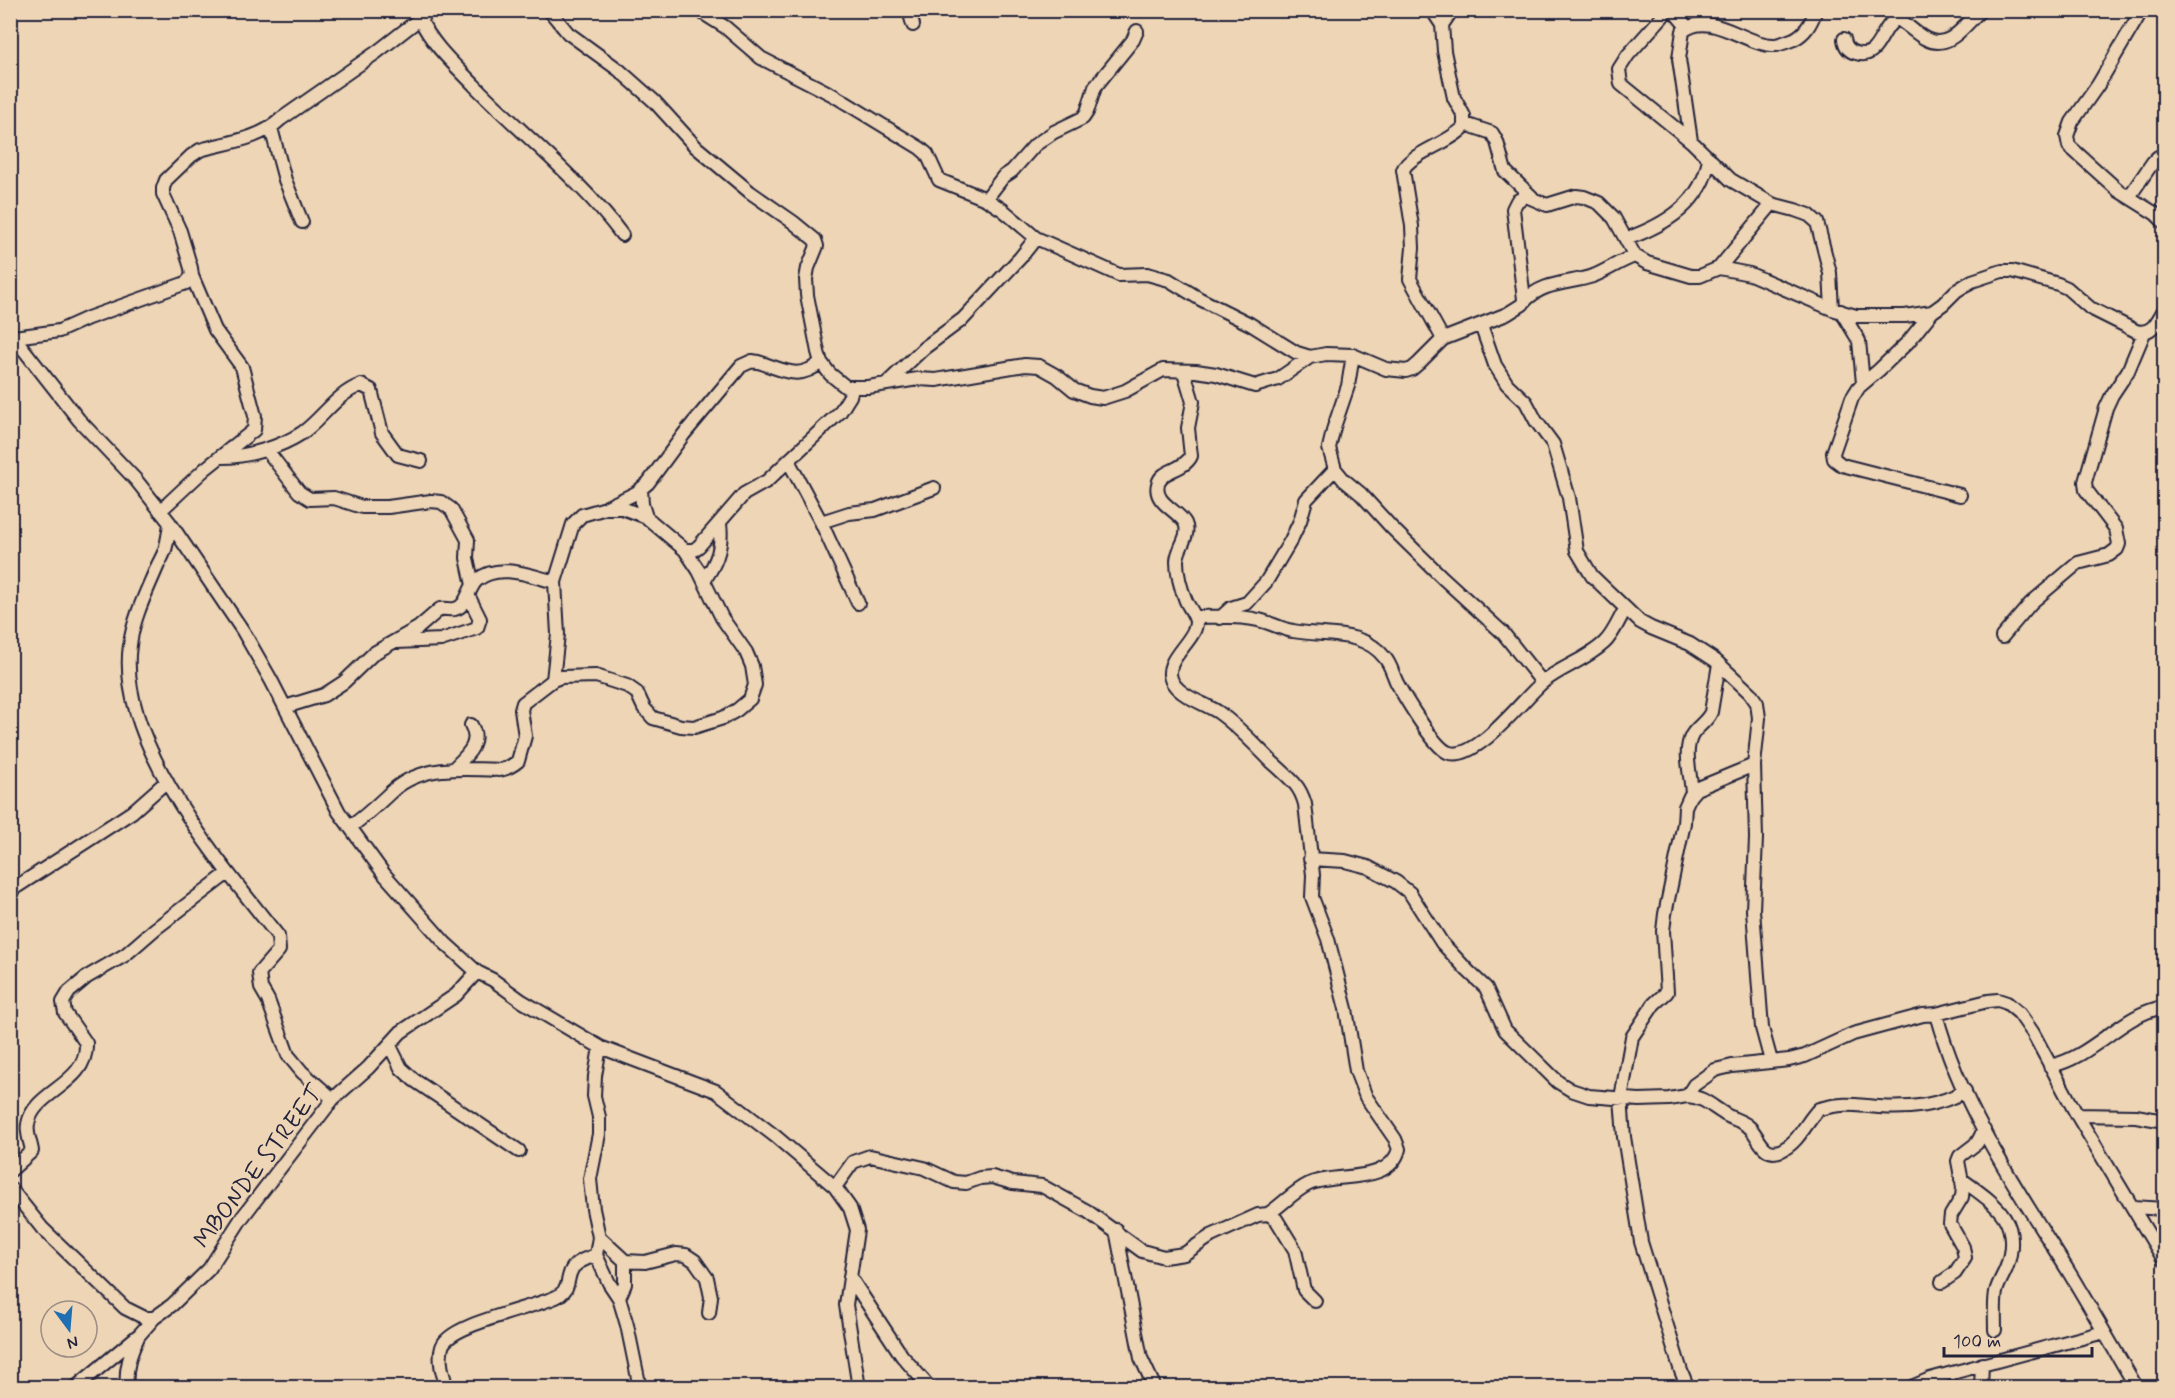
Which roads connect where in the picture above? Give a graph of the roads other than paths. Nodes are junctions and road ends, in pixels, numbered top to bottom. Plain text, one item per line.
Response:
1 (431, 10) edge
2 (549, 10) edge
3 (698, 10) edge
4 (722, 10) edge
5 (909, 10) edge
6 (1432, 10) edge
7 (1452, 10) edge
8 (1664, 10) edge
9 (1673, 10) edge
10 (1816, 10) edge
11 (1982, 10) edge
12 (2142, 10) edge
13 (710, 17) junction
14 (420, 19) junction
15 (913, 25) dead end
16 (1442, 25) junction
17 (1687, 27) junction
18 (1137, 31) dead end
19 (1844, 39) dead end
20 (1465, 124) junction
21 (271, 129) junction
22 (1691, 141) junction
23 (2164, 157) edge
24 (1709, 158) junction
25 (1532, 197) junction
26 (2129, 197) junction
27 (986, 199) junction
28 (1772, 204) junction
29 (302, 222) dead end
30 (2164, 222) edge
31 (622, 235) dead end
32 (1036, 238) junction
33 (1626, 239) junction
34 (1635, 256) junction
35 (1719, 268) junction
36 (192, 276) junction
37 (1524, 302) junction
38 (1837, 310) junction
39 (2164, 310) edge
40 (1932, 312) junction
41 (1481, 325) junction
42 (2144, 333) junction
43 (12, 334) edge
44 (1443, 339) junction
45 (1353, 355) junction
46 (1310, 357) junction
47 (821, 362) junction
48 (1184, 372) junction
49 (1863, 382) junction
50 (887, 383) junction
51 (852, 388) junction
52 (266, 448) junction
53 (222, 456) junction
54 (421, 461) dead end
55 (789, 462) junction
56 (1335, 469) junction
57 (934, 488) dead end
58 (641, 489) junction
59 (1960, 495) dead end
60 (606, 508) junction
61 (160, 511) junction
62 (646, 517) junction
63 (821, 522) junction
64 (170, 523) junction
65 (720, 524) junction
66 (685, 550) junction
67 (704, 580) junction
68 (555, 582) junction
69 (471, 590) junction
70 (858, 603) dead end
71 (1625, 609) junction
72 (1195, 617) junction
73 (1220, 618) junction
74 (2002, 637) dead end
75 (395, 642) junction
76 (1719, 664) junction
77 (553, 680) junction
78 (1542, 682) junction
79 (285, 707) junction
80 (471, 725) dead end
81 (1754, 765) junction
82 (453, 769) junction
83 (167, 781) junction
84 (1692, 793) junction
85 (350, 827) junction
86 (1310, 859) junction
87 (228, 873) junction
88 (10, 891) edge
89 (477, 972) junction
90 (2164, 1007) edge
91 (1936, 1014) junction
92 (390, 1046) junction
93 (600, 1047) junction
94 (1770, 1061) junction
95 (2050, 1066) junction
96 (1965, 1091) junction
97 (1687, 1096) junction
98 (1621, 1098) junction
99 (333, 1099) junction
100 (2077, 1115) junction
101 (2164, 1121) edge
102 (1984, 1130) junction
103 (519, 1151) dead end
104 (10, 1171) edge
105 (1961, 1179) junction
106 (835, 1186) junction
107 (10, 1188) edge
108 (2133, 1207) junction
109 (2164, 1209) edge
110 (1268, 1214) junction
111 (1116, 1230) junction
112 (599, 1237) junction
113 (596, 1256) junction
114 (2164, 1260) edge
115 (625, 1261) junction
116 (849, 1277) junction
117 (1942, 1282) dead end
118 (619, 1298) junction
119 (1315, 1301) dead end
120 (709, 1313) dead end
121 (154, 1318) junction
122 (1995, 1330) dead end
123 (2104, 1332) junction
124 (140, 1334) junction
125 (1982, 1364) junction
126 (75, 1388) edge
127 (127, 1388) edge
128 (447, 1388) edge
129 (640, 1388) edge
130 (859, 1388) edge
131 (930, 1388) edge
132 (1155, 1388) edge
133 (1688, 1388) edge
134 (1909, 1388) edge
135 (1981, 1388) edge
136 (2137, 1388) edge

1 - 14 street
2 - 47 street
3 - 13 street
4 - 13 street
5 - 15 street
6 - 16 street
7 - 16 street
8 - 22 street
9 - 17 street
10 - 17 street
11 - 19 street
12 - 26 street
13 - 27 street
14 - 21 street
14 - 31 street
16 - 20 street
17 - 22 street
18 - 27 street
20 - 25 street
20 - 44 street
21 - 29 street
21 - 36 street
22 - 24 street
23 - 26 street
24 - 28 street
24 - 33 street
25 - 33 street
25 - 37 street
26 - 30 street
27 - 32 street
28 - 35 street
28 - 38 street
32 - 46 street
32 - 50 street
33 - 34 street
34 - 35 street
34 - 37 street
35 - 38 street
36 - 43 street
36 - 53 street
37 - 41 street
38 - 40 street
38 - 49 street
39 - 42 street
40 - 42 street
40 - 49 street
41 - 44 street
41 - 71 street
42 - 74 street
43 - 61 street
44 - 45 street
45 - 46 street
45 - 56 street
46 - 48 street
47 - 51 street
47 - 58 street
48 - 50 street
48 - 72 street
49 - 59 street
50 - 51 street
51 - 55 street
52 - 53 street
52 - 54 street
52 - 69 street
53 - 61 street
55 - 63 street
55 - 65 street
56 - 73 street
56 - 78 street
57 - 63 street
58 - 60 street
58 - 62 street
60 - 62 street
60 - 68 street
61 - 64 street
62 - 66 street
63 - 70 street
64 - 79 street
64 - 83 street
65 - 66 street
65 - 67 street
66 - 67 street
67 - 77 street
68 - 69 street
68 - 77 street
69 - 75 street
69 - 75 street
71 - 76 street
71 - 78 street
72 - 73 street
72 - 86 street
73 - 78 street
75 - 79 street
76 - 81 street
76 - 84 street
77 - 82 street
79 - 85 street
80 - 82 street
81 - 84 street
81 - 94 street
82 - 85 street
83 - 87 street
83 - 88 street
84 - 98 street
85 - 89 street
86 - 98 street
86 - 110 street
87 - 99 street
87 - 104 street
89 - 92 street, MBONDE STREET
89 - 93 street
90 - 95 street
91 - 94 street
91 - 95 street
91 - 96 street
92 - 99 street, MBONDE STREET
92 - 103 street
93 - 106 street
93 - 112 street
94 - 97 street
95 - 100 street
96 - 97 street
96 - 102 street
97 - 98 street
98 - 133 street
99 - 121 street, MBONDE STREET
100 - 101 street
100 - 108 street
102 - 105 street
102 - 123 street
105 - 117 street
105 - 122 street
106 - 111 street
106 - 116 street
107 - 121 street
108 - 109 street
108 - 114 street
110 - 111 street
110 - 119 street
111 - 132 street
112 - 113 street
112 - 115 street
113 - 118 street
113 - 128 street
115 - 118 street
115 - 120 street
116 - 130 street
116 - 131 street
118 - 129 street
121 - 124 street, MBONDE STREET
123 - 125 street
123 - 136 street
124 - 126 street, MBONDE STREET
124 - 127 street
125 - 134 street
125 - 135 street

